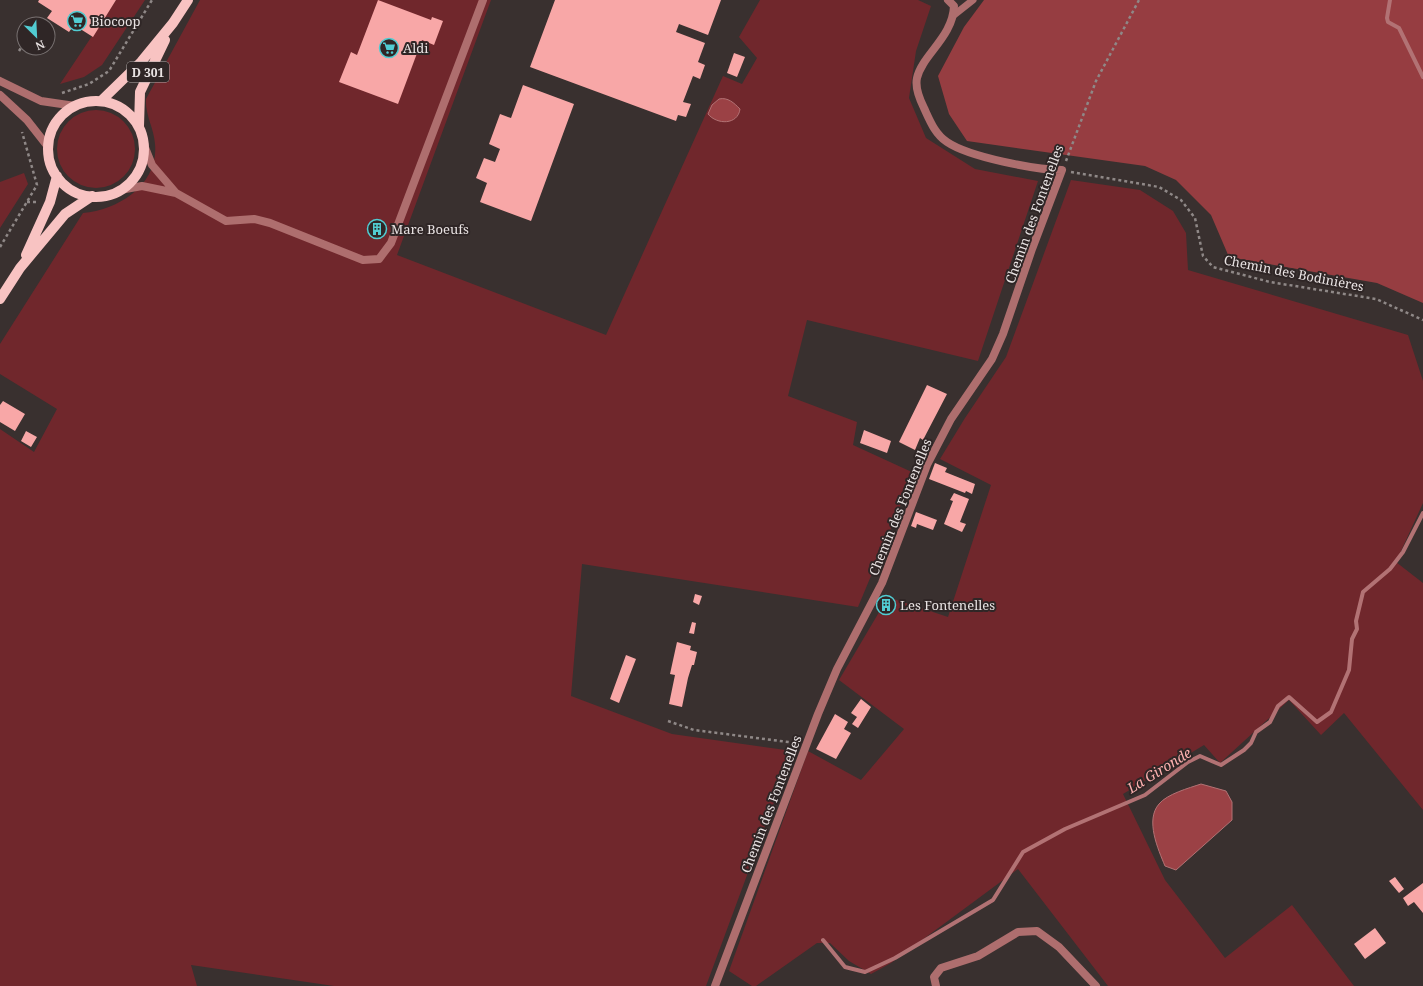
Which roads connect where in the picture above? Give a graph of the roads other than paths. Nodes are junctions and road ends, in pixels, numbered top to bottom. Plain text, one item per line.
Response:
1 (188, 0) edge
2 (483, 0) edge
3 (948, 0) edge
4 (973, 0) edge
5 (954, 15) junction
6 (173, 23) junction
7 (0, 81) edge
8 (0, 95) edge
9 (101, 101) junction
10 (75, 106) junction
11 (139, 126) junction
12 (144, 145) junction
13 (49, 148) junction
14 (57, 176) junction
15 (120, 190) junction
16 (176, 193) junction
17 (92, 196) junction
18 (20, 268) junction
19 (0, 299) edge
20 (715, 986) edge
21 (936, 986) edge
22 (1096, 986) edge

1 - 6 main road, D 301
2 - 16 street
3 - 5 street
4 - 5 lane
5 - 20 street, Chemin des Fontenelles
6 - 9 main road, D 301
6 - 11 main road, D 301
7 - 10 street
8 - 13 street
9 - 10 main road
9 - 11 main road
10 - 13 main road
11 - 12 main road
12 - 15 main road
12 - 16 street
13 - 14 main road
14 - 17 main road
14 - 18 main road
15 - 16 street
15 - 17 main road
17 - 18 main road
18 - 19 main road
21 - 22 street

